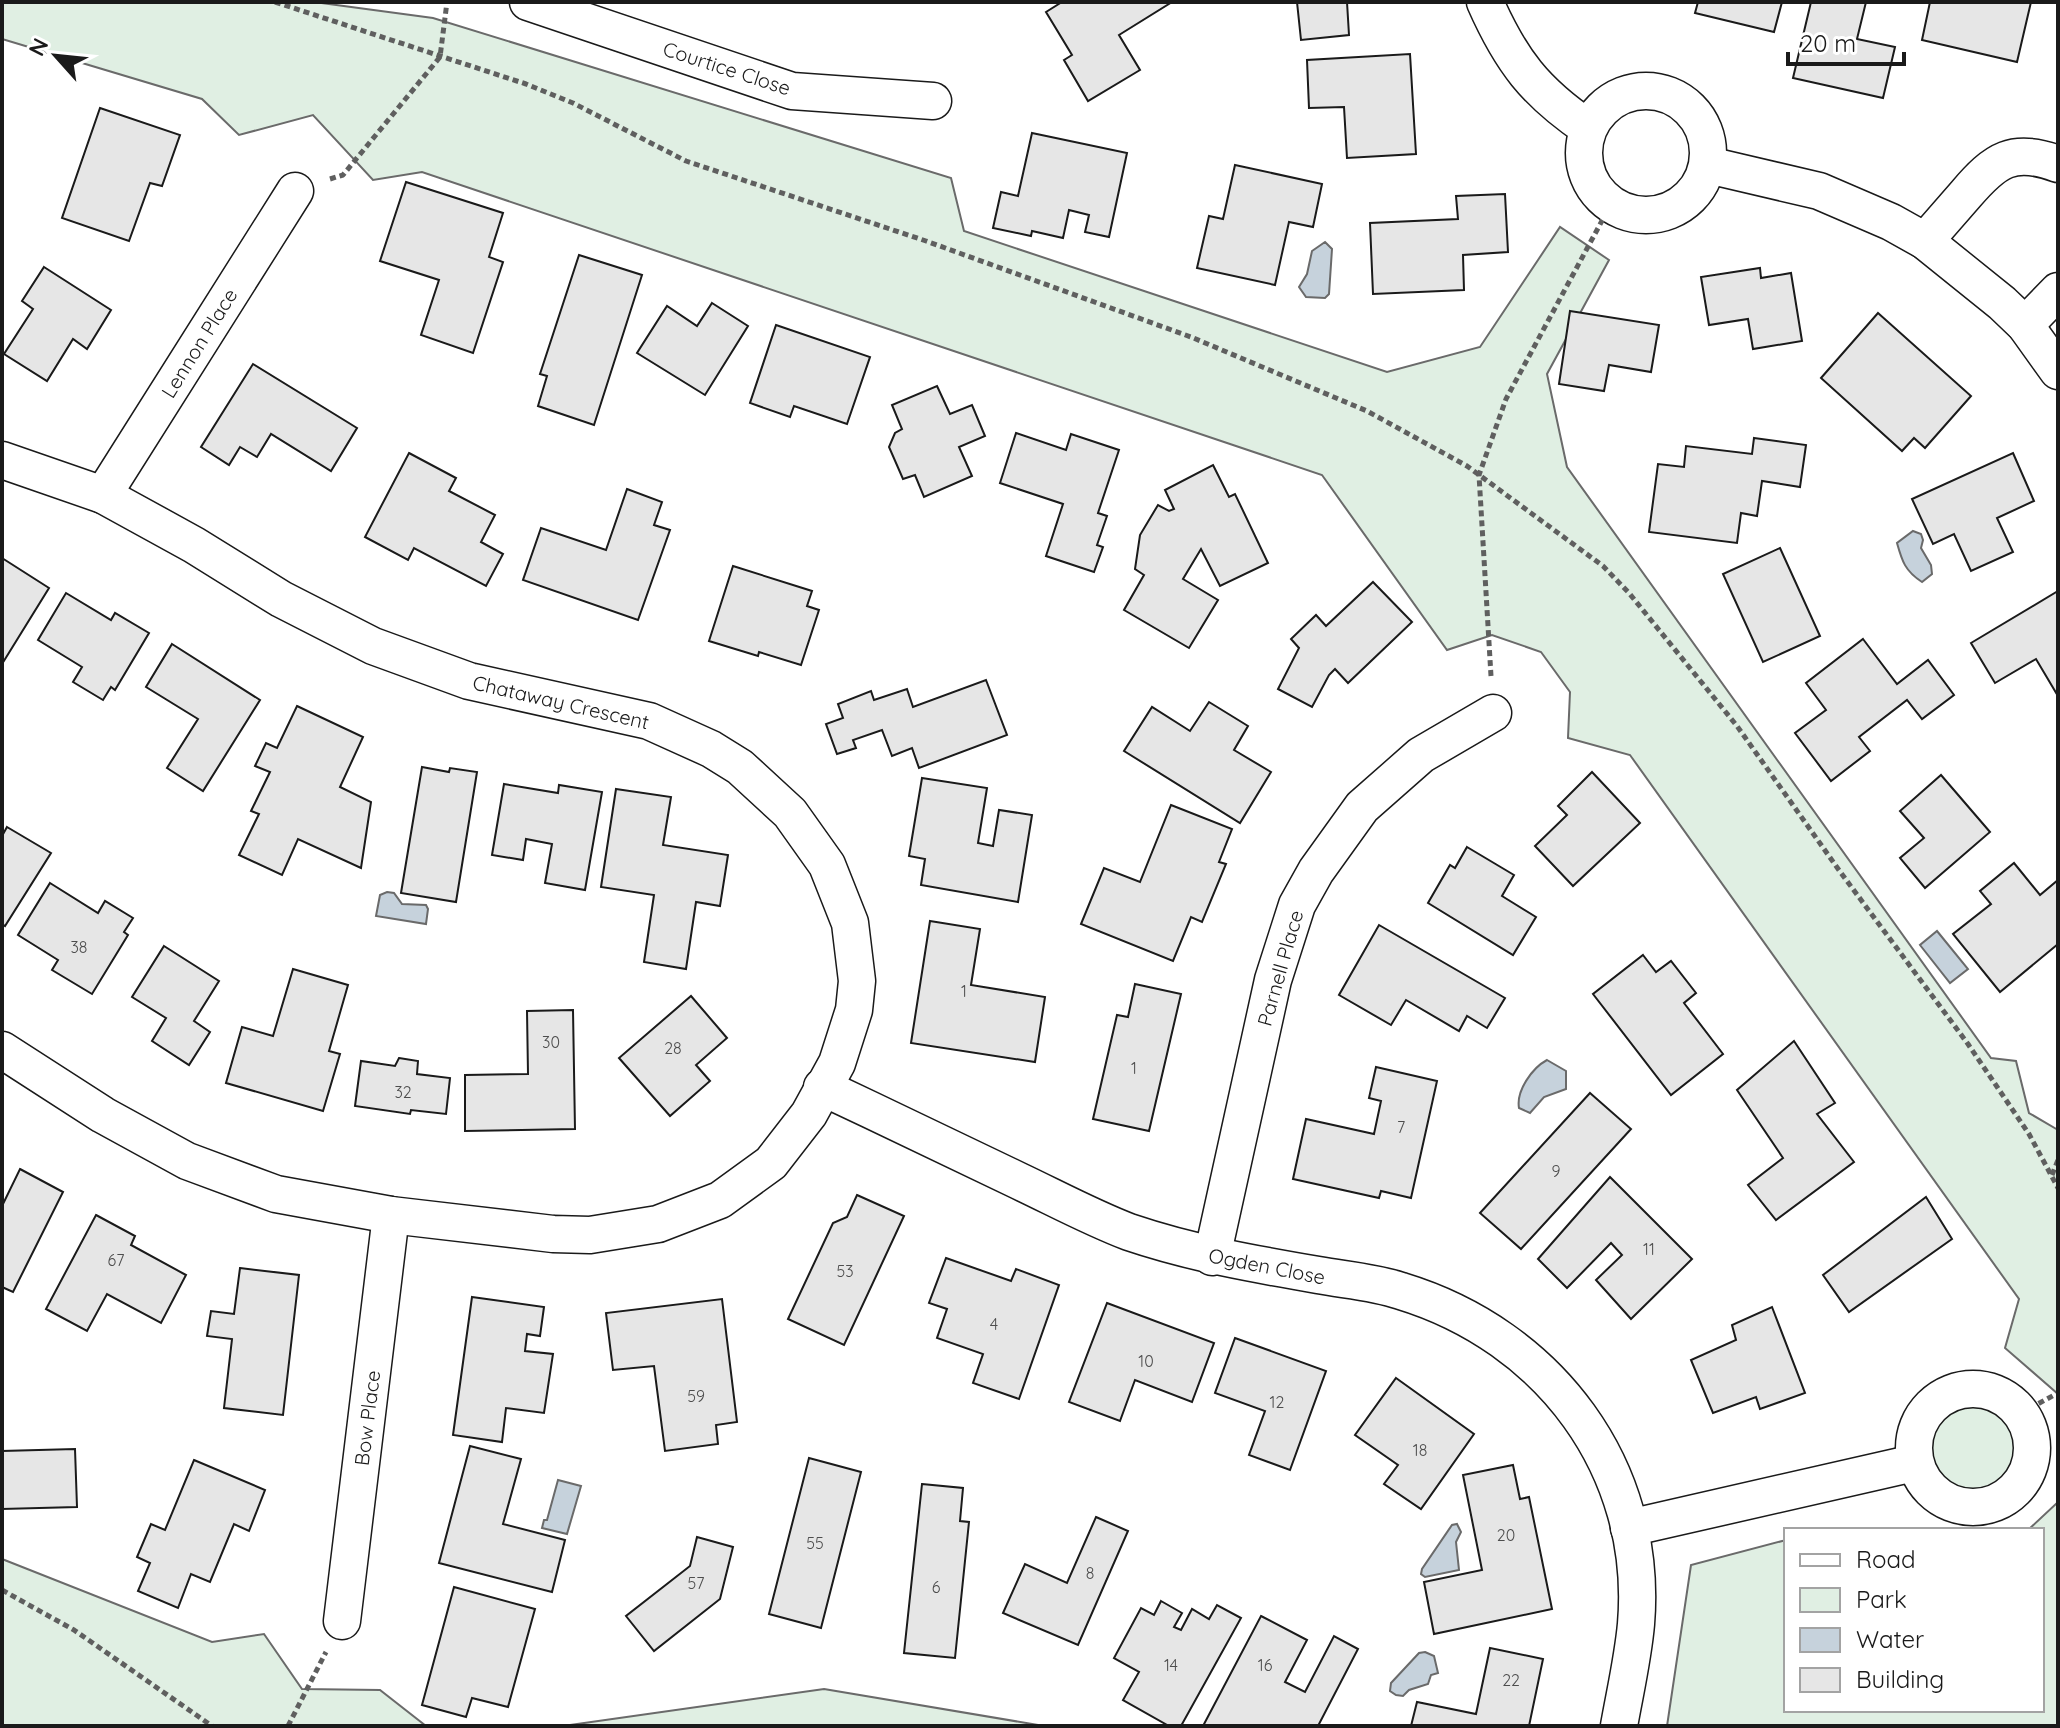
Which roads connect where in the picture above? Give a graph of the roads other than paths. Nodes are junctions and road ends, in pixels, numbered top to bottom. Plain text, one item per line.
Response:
1 (528, 2) edge
2 (1485, 2) edge
3 (933, 101) dead end
4 (1588, 128) junction
5 (2058, 164) edge
6 (1708, 165) junction
7 (295, 191) road end
8 (1925, 241) junction
9 (2058, 291) edge
10 (2025, 325) junction
11 (2058, 371) edge
12 (2, 460) edge
13 (103, 495) junction
14 (1493, 713) road end
15 (2, 1050) edge
16 (822, 1087) junction
17 (391, 1215) junction
18 (1212, 1257) junction
19 (1914, 1463) junction
20 (1629, 1528) junction
21 (342, 1621) road end
22 (1619, 1726) edge

1 - 3 street, Courtice Close
2 - 4 street
4 - 6 street
4 - 6 street
5 - 8 street
6 - 8 street
7 - 13 street, Lennon Place
8 - 10 street
9 - 10 street
10 - 11 street
12 - 13 street, Chataway Crescent
13 - 16 street, Chataway Crescent
14 - 18 street, Parnell Place
15 - 17 street, Chataway Crescent
16 - 17 street, Chataway Crescent
16 - 18 street, Ogden Close
17 - 21 street, Bow Place
18 - 20 street, Ogden Close
19 - 19 street
19 - 20 street
20 - 22 street, Ogden Close

